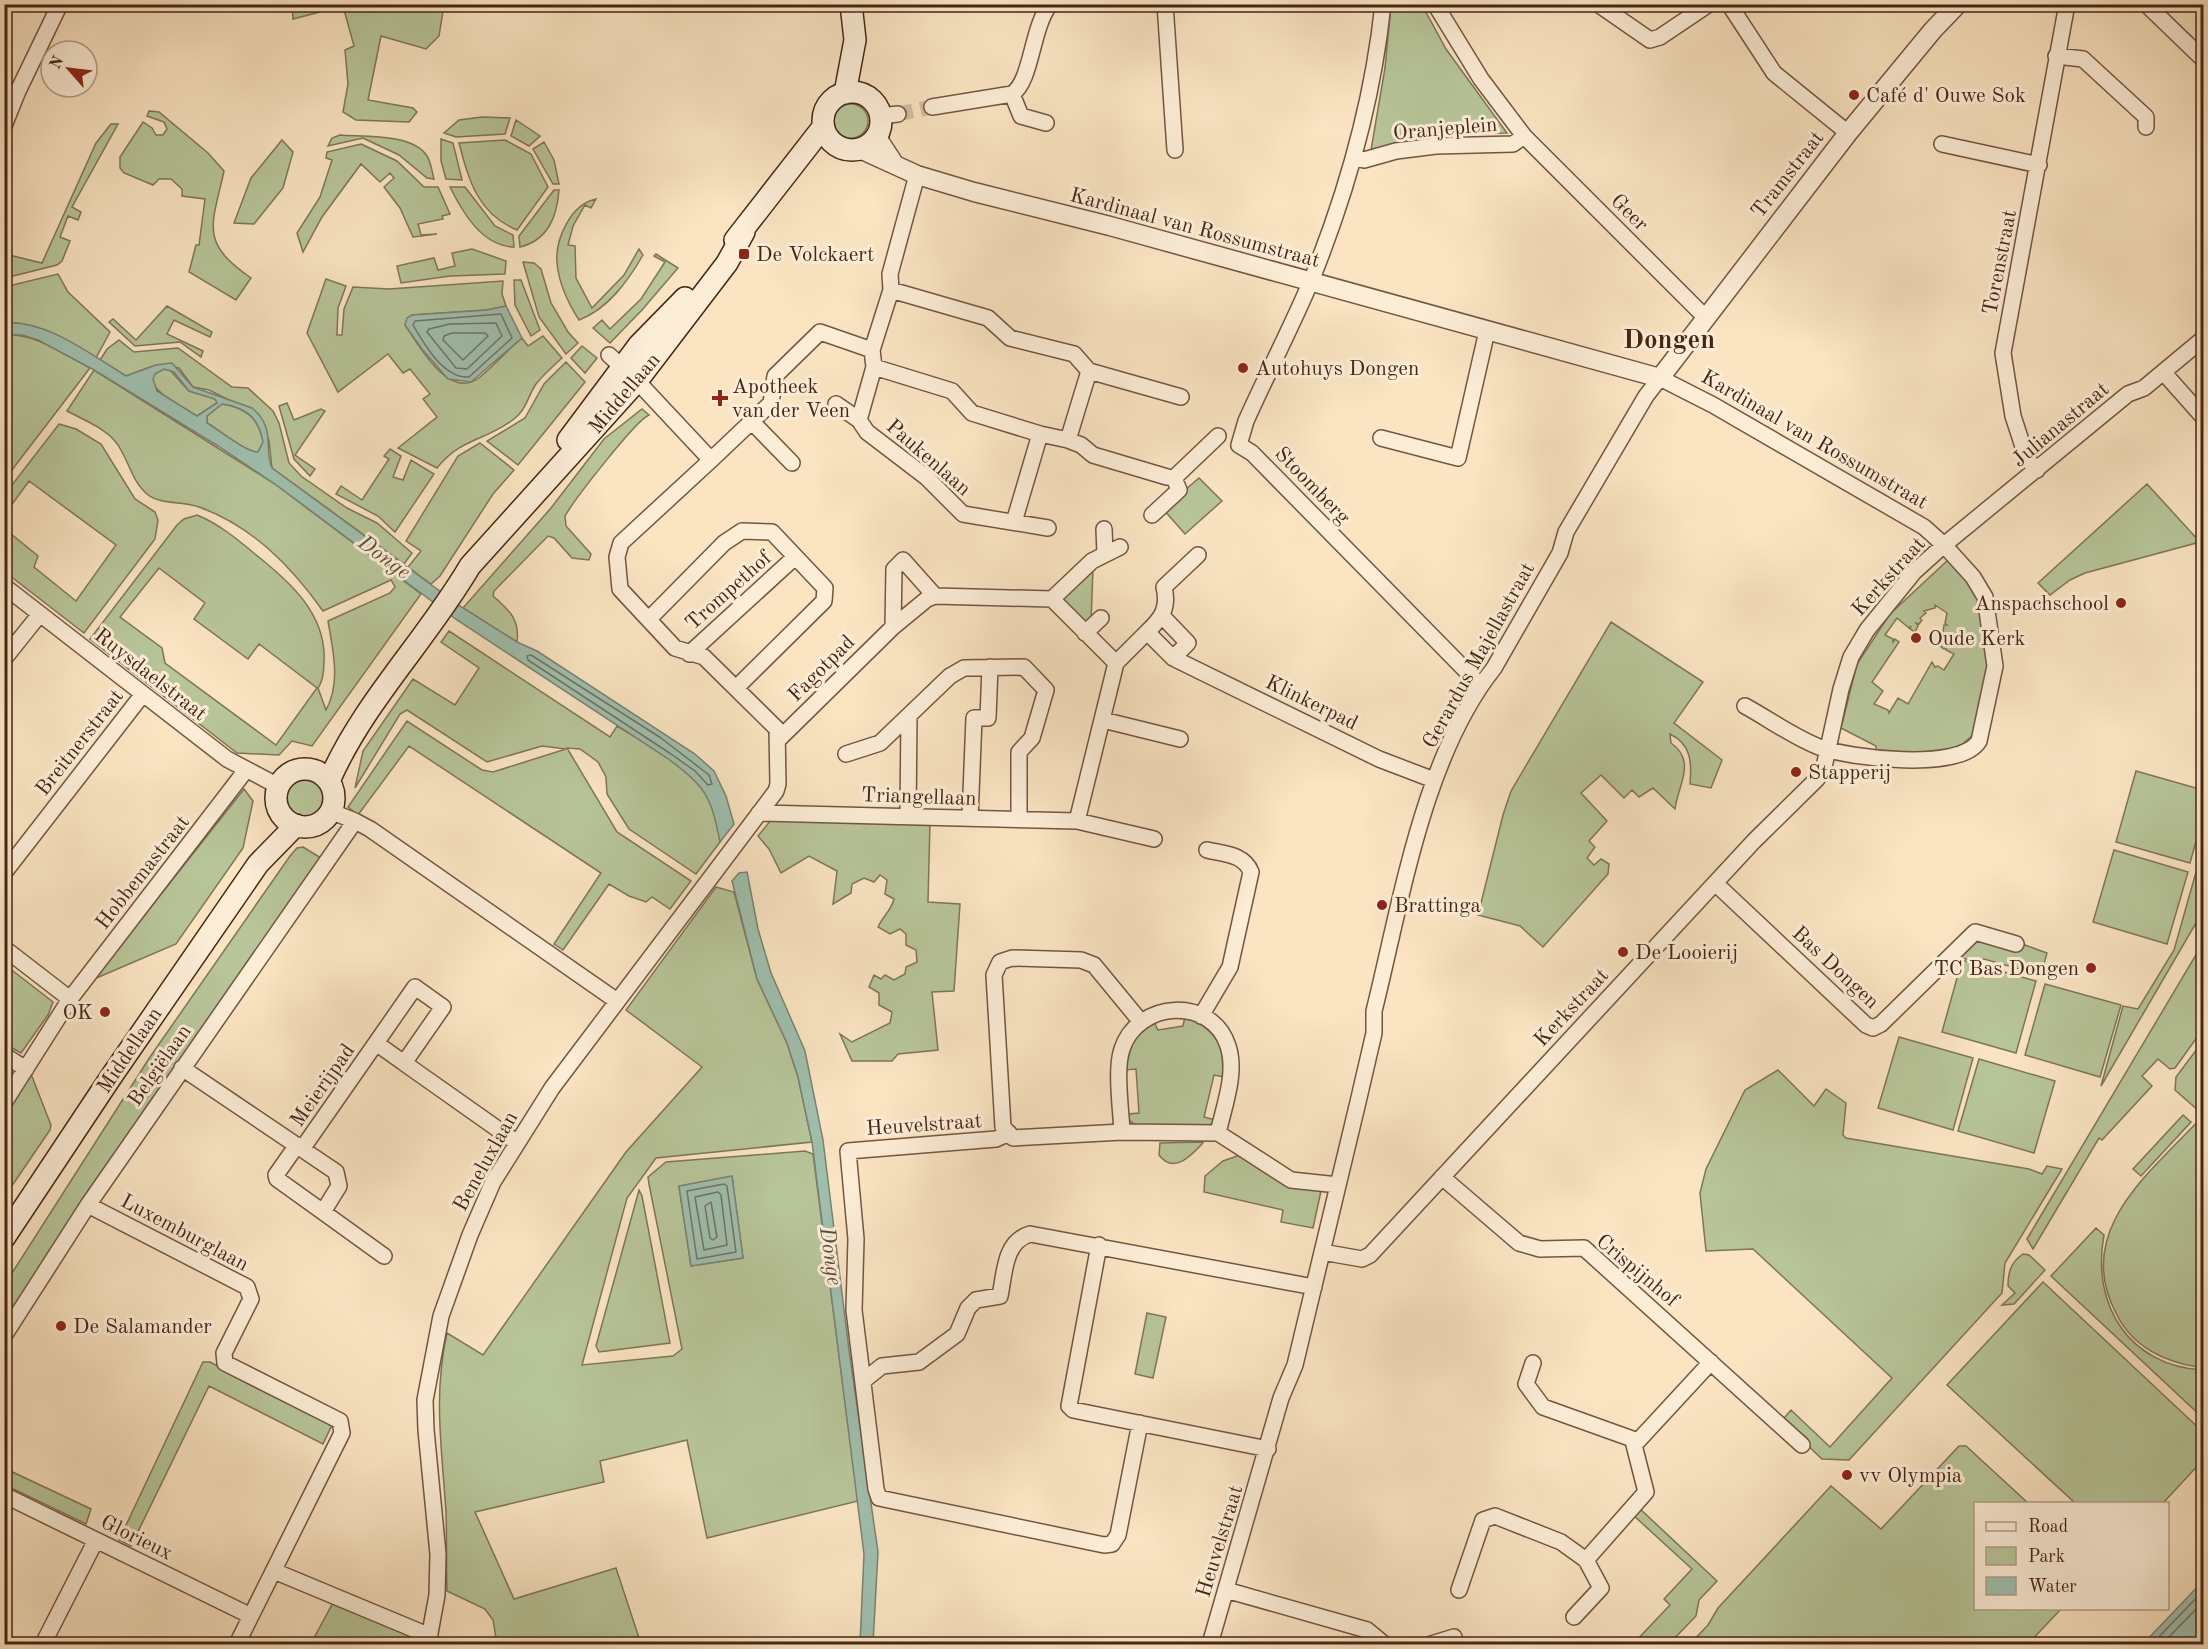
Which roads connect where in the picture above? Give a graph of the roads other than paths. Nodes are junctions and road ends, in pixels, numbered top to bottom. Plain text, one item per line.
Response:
1 (60, 4) edge
2 (851, 4) edge
3 (1050, 4) edge
4 (1166, 4) edge
5 (1383, 4) edge
6 (1435, 4) edge
7 (1598, 4) edge
8 (1709, 4) edge
9 (1729, 4) edge
10 (1958, 4) edge
11 (2067, 4) edge
12 (2146, 4) edge
13 (2056, 56) junction
14 (2204, 60) edge
15 (854, 94) junction
16 (1012, 94) junction
17 (932, 107) tunnel mouth
18 (1046, 123) dead end
19 (4, 126) edge
20 (2146, 127) dead end
21 (823, 128) junction
22 (879, 129) junction
23 (1848, 133) junction
24 (1524, 136) junction
25 (1942, 144) dead end
26 (835, 145) junction
27 (1175, 150) dead end
28 (1354, 158) junction
29 (2039, 165) junction
30 (790, 172) junction
31 (917, 175) junction
32 (1311, 281) junction
33 (891, 290) junction
34 (1706, 318) junction
35 (1487, 331) junction
36 (2204, 338) edge
37 (872, 350) junction
38 (874, 367) junction
39 (622, 368) junction
40 (1089, 371) junction
41 (2164, 373) junction
42 (1660, 378) junction
43 (1181, 397) dead end
44 (836, 404) dead end
45 (2204, 418) edge
46 (859, 420) junction
47 (752, 423) junction
48 (1040, 434) junction
49 (1218, 436) dead end
50 (1381, 438) dead end
51 (1068, 440) junction
52 (711, 460) junction
53 (792, 463) dead end
54 (2037, 470) junction
55 (1167, 477) dead end
56 (1152, 515) dead end
57 (1014, 522) junction
58 (1048, 528) dead end
59 (1104, 529) dead end
60 (1944, 545) junction
61 (1120, 547) dead end
62 (1106, 554) junction
63 (1198, 555) dead end
64 (795, 557) junction
65 (4, 586) edge
66 (935, 596) junction
67 (1053, 599) junction
68 (39, 614) junction
69 (1163, 617) junction
70 (1101, 618) dead end
71 (649, 619) junction
72 (893, 627) junction
73 (1148, 632) junction
74 (1085, 633) junction
75 (689, 654) junction
76 (1173, 658) junction
77 (4, 659) edge
78 (1116, 663) junction
79 (990, 667) junction
80 (1480, 685) junction
81 (736, 687) junction
82 (143, 694) junction
83 (1745, 706) dead end
84 (909, 717) junction
85 (1103, 720) junction
86 (778, 740) junction
87 (1180, 740) dead end
88 (1828, 749) junction
89 (846, 754) dead end
90 (246, 770) junction
91 (321, 776) junction
92 (1434, 780) junction
93 (278, 786) junction
94 (330, 811) junction
95 (759, 813) junction
96 (908, 816) junction
97 (970, 818) junction
98 (1019, 819) junction
99 (288, 820) junction
100 (1077, 821) junction
101 (355, 822) junction
102 (1154, 839) dead end
103 (1207, 850) dead end
104 (4, 873) edge
105 (1715, 883) junction
106 (2016, 944) dead end
107 (4, 948) edge
108 (70, 999) junction
109 (617, 1001) junction
110 (1201, 1016) junction
111 (1141, 1022) junction
112 (376, 1043) junction
113 (4, 1055) edge
114 (404, 1063) junction
115 (182, 1068) junction
116 (26, 1069) junction
117 (4, 1103) edge
118 (1122, 1132) junction
119 (1218, 1132) junction
120 (1009, 1133) junction
121 (516, 1142) junction
122 (300, 1147) junction
123 (1442, 1177) junction
124 (1338, 1185) junction
125 (88, 1205) junction
126 (323, 1212) junction
127 (4, 1238) edge
128 (1099, 1245) junction
129 (1322, 1252) junction
130 (384, 1256) dead end
131 (1314, 1287) junction
132 (4, 1336) edge
133 (1711, 1362) junction
134 (1533, 1363) dead end
135 (864, 1381) junction
136 (1140, 1423) junction
137 (1638, 1440) junction
138 (1802, 1445) dead end
139 (1268, 1449) junction
140 (4, 1495) edge
141 (96, 1540) junction
142 (1586, 1560) junction
143 (274, 1571) junction
144 (1226, 1590) junction
145 (1459, 1590) dead end
146 (251, 1616) junction
147 (1575, 1617) dead end
148 (1454, 1637) dead end
149 (429, 1640) edge
150 (43, 1644) edge
151 (237, 1644) edge
152 (1210, 1644) edge
153 (1384, 1644) edge
154 (1431, 1644) edge

1 - 19 street
2 - 15 main road
3 - 16 street
4 - 27 street
5 - 28 street, Oranjeplein
6 - 24 street, Oranjeplein
7 - 8 street
9 - 23 street
10 - 23 street, Tramstraat
11 - 13 street, Torenstraat
12 - 14 street
13 - 20 street
13 - 29 street, Torenstraat
15 - 21 main road
15 - 22 main road
16 - 17 street
16 - 18 street
21 - 26 main road
21 - 30 main road, Middellaan
22 - 26 main road
22 - 31 street, Kardinaal van Rossumstraat
23 - 34 street, Tramstraat
24 - 28 street, Oranjeplein
24 - 34 street, Geer
25 - 29 street
26 - 30 main road, Middellaan
28 - 32 street, Oranjeplein
29 - 54 street, Torenstraat
30 - 39 main road, Middellaan
31 - 32 street, Kardinaal van Rossumstraat
31 - 33 street, Paukenlaan
32 - 35 street, Kardinaal van Rossumstraat
32 - 80 street, Stoomberg
33 - 37 street, Paukenlaan
33 - 40 street
34 - 42 street, Tramstraat
35 - 42 street, Kardinaal van Rossumstraat
35 - 50 street
36 - 41 street, Julianastraat
37 - 38 street, Paukenlaan
37 - 47 street
38 - 46 street, Paukenlaan
38 - 48 street
39 - 52 street
39 - 91 main road, Middellaan
40 - 43 street
40 - 51 street
41 - 45 street
41 - 54 street, Julianastraat
42 - 60 street, Kardinaal van Rossumstraat
42 - 80 street, Gerardus Majellastraat
44 - 46 street, Paukenlaan
46 - 57 street, Paukenlaan
47 - 52 street
47 - 53 street
48 - 51 street
48 - 57 street
49 - 56 street
51 - 55 street
52 - 71 street
54 - 60 street, Julianastraat
57 - 58 street, Paukenlaan
59 - 62 street
60 - 88 street, Kerkstraat
60 - 88 street, Kerkstraat
61 - 62 street
62 - 67 street
63 - 69 street
64 - 71 street, Trompethof
64 - 75 street, Trompethof
64 - 81 street, Trompethof
65 - 68 street, Ruysdaelstraat
66 - 67 street
66 - 72 street, Fagotpad
66 - 72 street
67 - 74 street
68 - 77 street
68 - 82 street, Ruysdaelstraat
69 - 73 street
69 - 76 street
70 - 74 street
71 - 75 street
72 - 86 street, Fagotpad
73 - 76 street, Klinkerpad
73 - 78 street
74 - 78 street
75 - 81 street
76 - 92 street, Klinkerpad
78 - 85 street
79 - 84 street
79 - 97 street
79 - 98 street
80 - 92 street, Gerardus Majellastraat
81 - 86 street
82 - 90 street, Ruysdaelstraat
82 - 104 street, Breitnerstraat
83 - 88 street, Kerkstraat
84 - 89 street
84 - 96 street
85 - 87 street
85 - 100 street
86 - 95 street, Beneluxlaan
88 - 105 street, Kerkstraat
90 - 93 street, Ruysdaelstraat
90 - 108 street, Hobbemastraat
91 - 93 main road
91 - 94 main road
92 - 124 street, Gerardus Majellastraat
93 - 99 main road
94 - 99 main road
94 - 101 street
95 - 96 street, Triangellaan
95 - 109 street, Beneluxlaan
96 - 97 street, Triangellaan
97 - 98 street, Triangellaan
98 - 100 street, Triangellaan
99 - 127 main road, Middellaan
100 - 102 street, Triangellaan
101 - 109 street
101 - 115 street, Belgiëlaan
103 - 110 street
105 - 106 street, Bas Dongen
105 - 123 street, Kerkstraat
107 - 108 street
108 - 116 street, Hobbemastraat
109 - 121 street, Beneluxlaan
110 - 111 street
110 - 119 street
111 - 118 street
111 - 120 street
112 - 114 street, Meierijpad
112 - 114 street
112 - 122 street, Meierijpad
113 - 116 street
114 - 121 street, Meierijpad
115 - 122 street
115 - 125 street, Belgiëlaan
116 - 117 street, Hobbemastraat
118 - 119 street
118 - 120 street, Heuvelstraat
119 - 124 street
120 - 135 street, Heuvelstraat
121 - 149 street, Beneluxlaan
122 - 126 street
122 - 126 street, Meierijpad
123 - 129 street, Kerkstraat
123 - 133 street, Crispijnhof
124 - 129 street, Heuvelstraat
125 - 132 street, Belgiëlaan
125 - 143 street, Luxemburglaan
126 - 130 street
128 - 131 street
128 - 135 street
128 - 136 street
129 - 131 street, Heuvelstraat
131 - 139 street, Heuvelstraat
133 - 137 street
133 - 138 street, Crispijnhof
134 - 137 street
135 - 136 street, Heuvelstraat
136 - 139 street
137 - 142 street
139 - 144 street, Heuvelstraat
140 - 141 street, Glorieux
141 - 146 street, Glorieux
141 - 150 street
142 - 145 street
142 - 147 street
143 - 146 street
143 - 149 street
144 - 152 street, Heuvelstraat
144 - 153 street
146 - 151 street
148 - 154 street

